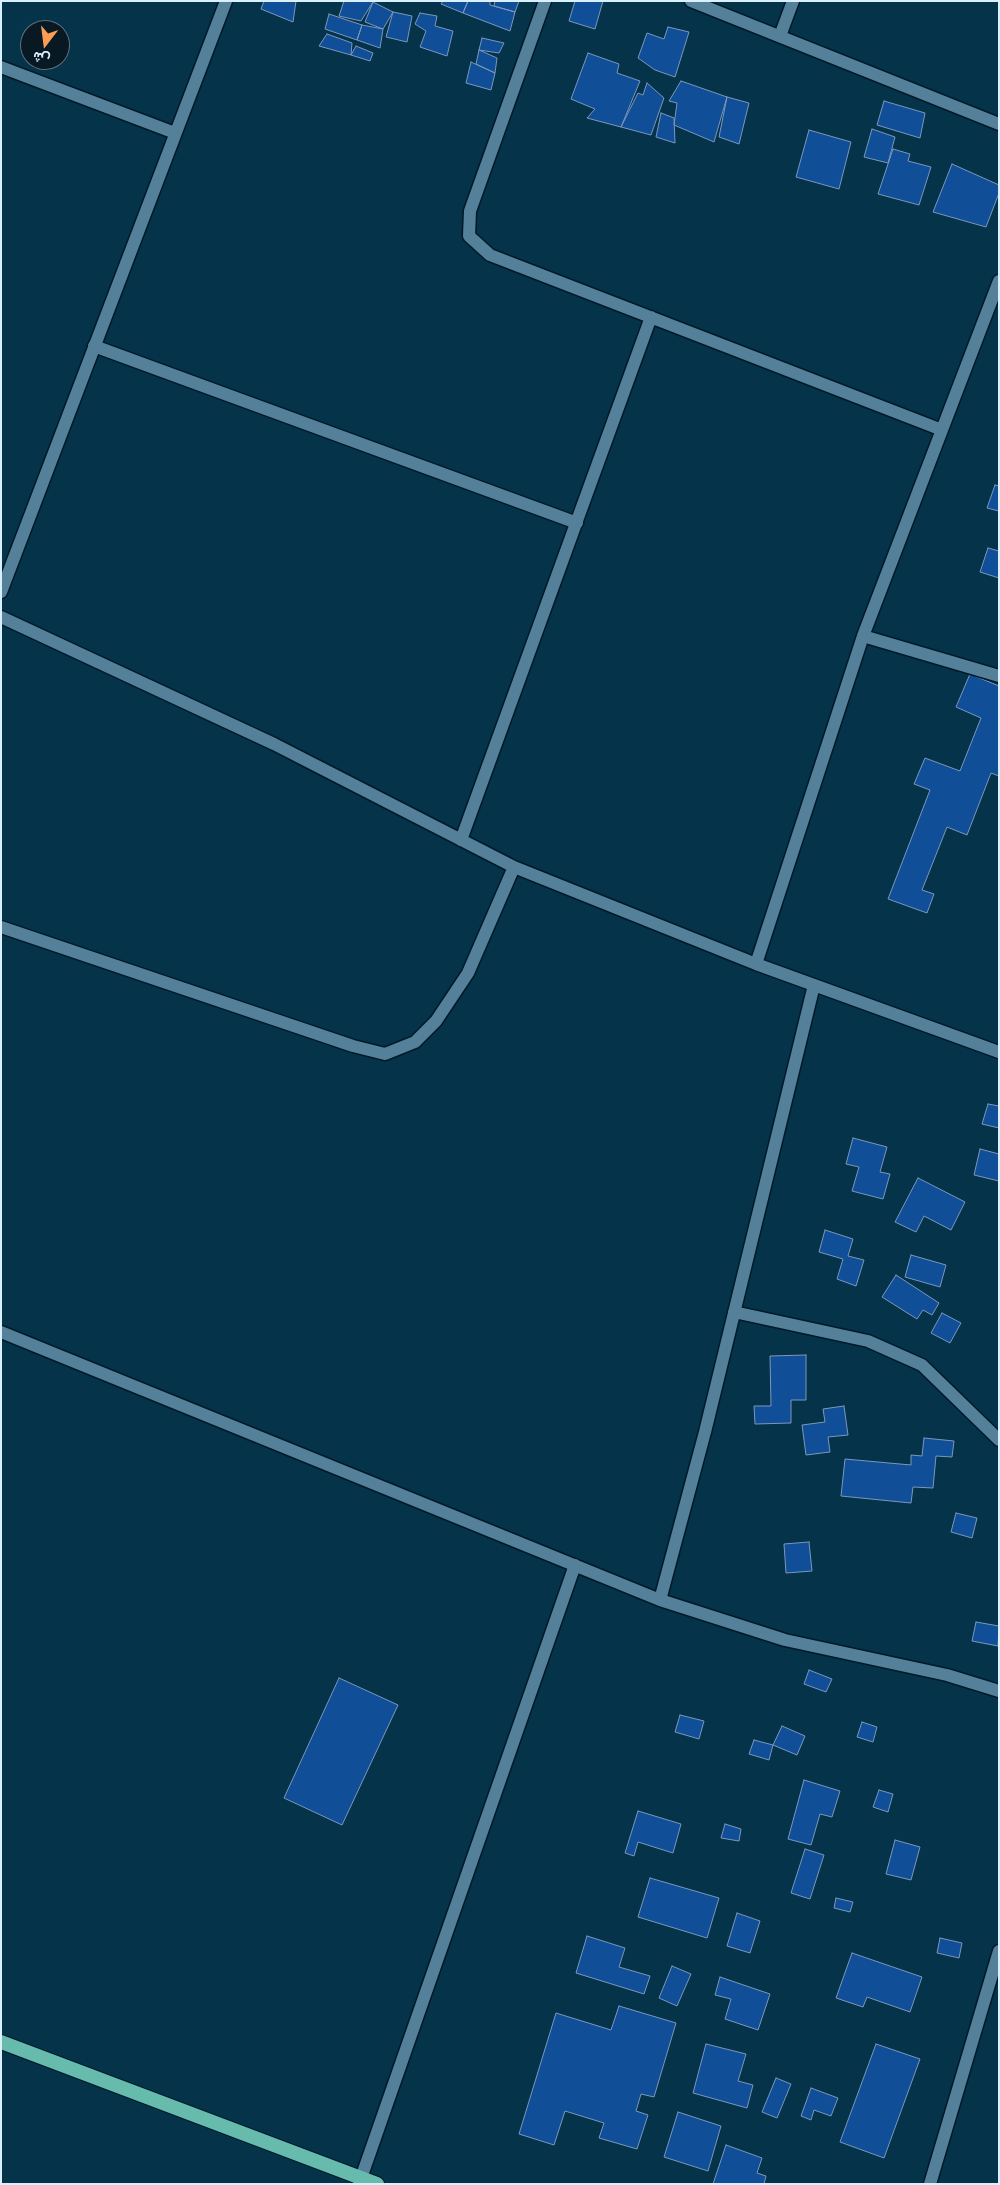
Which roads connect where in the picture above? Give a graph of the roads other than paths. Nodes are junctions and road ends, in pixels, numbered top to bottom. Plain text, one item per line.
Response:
1 (226, 1) edge
2 (545, 1) edge
3 (691, 1) edge
4 (793, 1) edge
5 (780, 36) junction
6 (1, 67) edge
7 (999, 124) edge
8 (175, 133) junction
9 (999, 281) edge
10 (651, 317) junction
11 (94, 346) junction
12 (942, 430) junction
13 (577, 523) junction
14 (1, 592) edge
15 (1, 616) edge
16 (863, 636) junction
17 (999, 676) edge
18 (461, 840) junction
19 (514, 867) junction
20 (1, 927) edge
21 (756, 964) junction
22 (814, 985) junction
23 (999, 1052) edge
24 (734, 1312) junction
25 (1, 1332) edge
26 (999, 1440) edge
27 (575, 1565) junction
28 (660, 1600) junction
29 (999, 1691) edge
30 (999, 1951) edge
31 (1, 2042) edge
32 (361, 2181) edge
33 (377, 2184) edge
34 (930, 2184) edge

1 - 8 street
2 - 10 street
3 - 5 street
4 - 5 street
5 - 7 street
6 - 8 street
8 - 11 street
9 - 12 street
10 - 12 street
10 - 13 street
11 - 13 street
11 - 14 street
12 - 16 street
13 - 18 street
15 - 18 street
16 - 17 street
16 - 21 street
18 - 19 street
19 - 20 street
19 - 21 street
21 - 22 street
22 - 23 street
22 - 24 street
24 - 26 street
24 - 28 street
25 - 27 street
27 - 28 street
27 - 32 street
28 - 29 street
30 - 34 street
31 - 32 highway
32 - 33 highway

